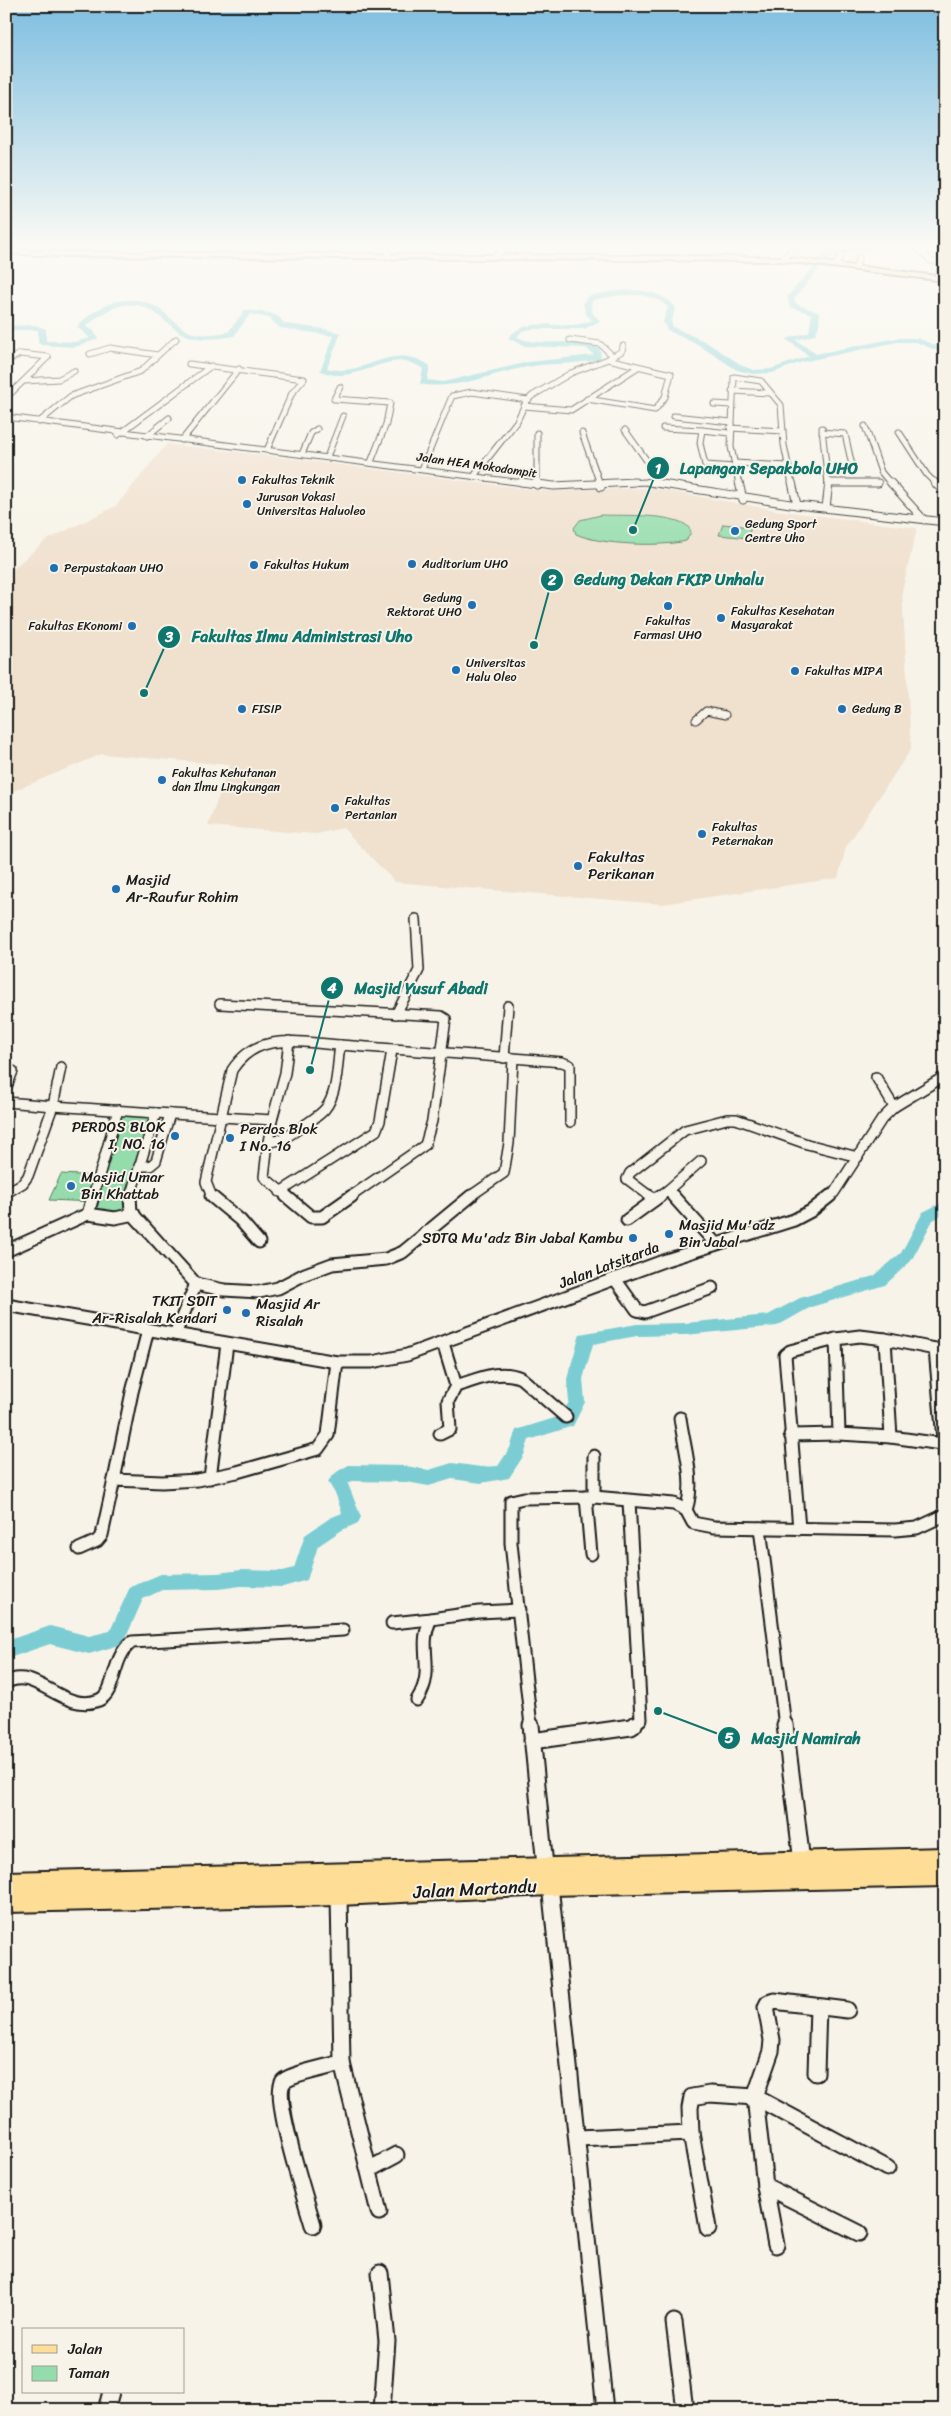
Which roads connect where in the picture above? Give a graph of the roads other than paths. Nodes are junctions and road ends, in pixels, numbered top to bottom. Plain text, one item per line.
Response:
1 (46, 359) edge
2 (154, 359) edge
3 (606, 359) edge
4 (615, 359) edge
5 (189, 364) dead end
6 (212, 366) junction
7 (638, 366) junction
8 (239, 370) junction
9 (74, 371) dead end
10 (26, 381) junction
11 (340, 387) dead end
12 (732, 391) junction
13 (770, 393) junction
14 (6, 398) edge
15 (587, 399) junction
16 (528, 400) junction
17 (714, 404) dead end
18 (731, 405) junction
19 (524, 406) junction
20 (343, 416) dead end
21 (674, 416) dead end
22 (169, 418) dead end
23 (6, 419) edge
24 (19, 421) junction
25 (39, 422) junction
26 (865, 426) dead end
27 (730, 427) junction
28 (663, 428) dead end
29 (316, 429) dead end
30 (625, 430) dead end
31 (702, 430) junction
32 (782, 431) junction
33 (537, 432) dead end
34 (899, 432) dead end
35 (582, 433) dead end
36 (119, 434) junction
37 (147, 436) junction
38 (182, 440) junction
39 (239, 448) junction
40 (268, 450) junction
41 (302, 454) junction
42 (327, 457) junction
43 (370, 462) junction
44 (735, 465) junction
45 (387, 466) junction
46 (788, 466) junction
47 (422, 469) junction
48 (828, 471) junction
49 (474, 476) junction
50 (486, 480) junction
51 (657, 483) junction
52 (830, 483) junction
53 (878, 483) dead end
54 (537, 485) junction
55 (600, 485) junction
56 (945, 493) edge
57 (742, 498) junction
58 (797, 505) junction
59 (826, 508) junction
60 (894, 517) junction
61 (924, 520) junction
62 (945, 523) edge
63 (725, 715) dead end
64 (696, 720) dead end
65 (416, 919) dead end
66 (220, 1004) dead end
67 (508, 1006) dead end
68 (396, 1014) junction
69 (288, 1041) junction
70 (340, 1045) junction
71 (392, 1050) junction
72 (440, 1052) junction
73 (509, 1058) junction
74 (61, 1067) dead end
75 (13, 1071) dead end
76 (945, 1076) edge
77 (876, 1077) dead end
78 (6, 1089) edge
79 (6, 1102) edge
80 (54, 1106) junction
81 (894, 1107) junction
82 (118, 1110) junction
83 (156, 1112) junction
84 (170, 1114) junction
85 (220, 1118) junction
86 (272, 1120) junction
87 (570, 1122) dead end
88 (268, 1142) junction
89 (858, 1157) junction
90 (701, 1161) dead end
91 (139, 1166) junction
92 (668, 1190) junction
93 (280, 1192) junction
94 (6, 1193) edge
95 (654, 1200) junction
96 (88, 1214) junction
97 (134, 1214) junction
98 (627, 1220) dead end
99 (259, 1242) dead end
100 (716, 1244) junction
101 (6, 1251) edge
102 (615, 1279) junction
103 (196, 1284) junction
104 (712, 1288) dead end
105 (6, 1305) edge
106 (148, 1330) junction
107 (175, 1334) junction
108 (885, 1338) junction
109 (836, 1339) junction
110 (443, 1343) junction
111 (227, 1344) junction
112 (940, 1350) edge
113 (338, 1362) junction
114 (456, 1386) junction
115 (566, 1417) dead end
116 (680, 1418) dead end
117 (440, 1434) dead end
118 (839, 1434) junction
119 (790, 1436) junction
120 (891, 1437) junction
121 (942, 1444) junction
122 (594, 1456) dead end
123 (945, 1462) edge
124 (210, 1478) junction
125 (114, 1480) junction
126 (590, 1497) junction
127 (629, 1501) junction
128 (686, 1510) junction
129 (945, 1515) edge
130 (760, 1528) junction
131 (799, 1529) junction
132 (79, 1549) dead end
133 (591, 1554) dead end
134 (519, 1610) junction
135 (431, 1619) junction
136 (392, 1623) dead end
137 (342, 1630) dead end
138 (6, 1683) edge
139 (417, 1700) dead end
140 (532, 1741) junction
141 (945, 1858) edge
142 (802, 1862) junction
143 (918, 1868) junction
144 (548, 1876) junction
145 (945, 1876) edge
146 (437, 1881) junction
147 (6, 1882) edge
148 (339, 1895) junction
149 (6, 1902) edge
150 (818, 2007) junction
151 (847, 2010) dead end
152 (342, 2063) junction
153 (816, 2073) dead end
154 (755, 2097) junction
155 (691, 2133) junction
156 (578, 2138) junction
157 (396, 2155) dead end
158 (887, 2168) dead end
159 (370, 2169) junction
160 (765, 2186) junction
161 (380, 2212) dead end
162 (314, 2225) dead end
163 (708, 2228) dead end
164 (859, 2233) dead end
165 (776, 2246) dead end
166 (380, 2273) dead end
167 (674, 2322) dead end
168 (110, 2394) edge
169 (106, 2410) edge
170 (382, 2410) edge
171 (605, 2410) edge
172 (685, 2410) edge

1 - 10 street
2 - 25 street
3 - 16 street
4 - 7 street
5 - 6 street
6 - 8 street
6 - 36 street
7 - 15 street
7 - 15 street
8 - 38 street
8 - 40 street
9 - 10 street
10 - 14 street
11 - 43 street
12 - 13 street
12 - 13 street
12 - 18 street
13 - 32 street
15 - 19 street
16 - 19 street
16 - 47 street
17 - 18 street
18 - 27 street
19 - 49 street
20 - 42 street
21 - 27 street
22 - 37 street
23 - 24 street, Jalan HEA Mokodompit
24 - 25 street, Jalan HEA Mokodompit
24 - 36 street, Jalan HEA Mokodompit
25 - 36 street, Jalan HEA Mokodompit
26 - 61 street
27 - 31 street
27 - 32 street
27 - 44 street
28 - 31 street
29 - 41 street
30 - 51 street
31 - 44 street
32 - 46 street
33 - 54 street
34 - 56 street
35 - 55 street
36 - 37 street, Jalan HEA Mokodompit
36 - 39 street, Jalan HEA Mokodompit
37 - 38 street, Jalan HEA Mokodompit
38 - 39 street, Jalan HEA Mokodompit
39 - 40 street, Jalan HEA Mokodompit
39 - 45 street, Jalan HEA Mokodompit
40 - 41 street, Jalan HEA Mokodompit
41 - 42 street, Jalan HEA Mokodompit
42 - 43 street, Jalan HEA Mokodompit
43 - 45 street, Jalan HEA Mokodompit
44 - 46 street
44 - 57 street
45 - 47 street, Jalan HEA Mokodompit
45 - 50 street, Jalan HEA Mokodompit
46 - 58 street
47 - 49 street, Jalan HEA Mokodompit
48 - 48 street
48 - 52 street
49 - 50 street, Jalan HEA Mokodompit
50 - 54 street, Jalan HEA Mokodompit
50 - 55 street, Jalan HEA Mokodompit
51 - 55 street, Jalan HEA Mokodompit
51 - 57 street, Jalan HEA Mokodompit
52 - 53 street
52 - 59 street
54 - 55 street, Jalan HEA Mokodompit
55 - 57 street, Jalan HEA Mokodompit
57 - 58 street, Jalan HEA Mokodompit
57 - 60 street, Jalan HEA Mokodompit
58 - 59 street, Jalan HEA Mokodompit
59 - 60 street, Jalan HEA Mokodompit
60 - 61 street, Jalan HEA Mokodompit
60 - 62 street, Jalan HEA Mokodompit
61 - 62 street, Jalan HEA Mokodompit
63 - 64 street
65 - 68 street
66 - 68 street
67 - 73 street
68 - 72 street
69 - 70 street
69 - 85 street
69 - 86 street
70 - 71 street
70 - 88 street
71 - 72 street
71 - 93 street
72 - 73 street
72 - 93 street
73 - 87 street
73 - 103 street
74 - 80 street
75 - 78 street
76 - 81 street, Jalan Latsitarda
77 - 81 street
79 - 80 street
80 - 82 street
80 - 94 street
81 - 89 street, Jalan Latsitarda
82 - 83 street
82 - 96 street
83 - 84 street
83 - 91 street
84 - 85 street
84 - 91 street
85 - 86 street
85 - 99 street
86 - 88 street
88 - 93 street
89 - 95 street
89 - 100 street, Jalan Latsitarda
90 - 92 street
91 - 97 street
92 - 95 street
92 - 100 street
95 - 98 street
96 - 97 street
96 - 101 street
97 - 103 street
100 - 102 street, Jalan Latsitarda
102 - 104 street
102 - 110 street, Jalan Latsitarda
103 - 107 street
105 - 106 street, Jalan Latsitarda
106 - 107 street, Jalan Latsitarda
106 - 125 street
107 - 111 street, Jalan Latsitarda
108 - 109 street
108 - 112 street
108 - 120 street
109 - 118 street
109 - 119 street
110 - 113 street, Jalan Latsitarda
110 - 114 street
111 - 113 street, Jalan Latsitarda
111 - 124 street
112 - 121 street
113 - 124 street
114 - 115 street
114 - 117 street
116 - 128 street
118 - 119 street
118 - 120 street
119 - 131 street
120 - 121 street
121 - 123 street
122 - 126 street
124 - 125 street
125 - 132 street
126 - 127 street
126 - 133 street
126 - 134 street
127 - 128 street
127 - 140 street
128 - 130 street
129 - 131 street
130 - 131 street
130 - 142 street
134 - 135 street
134 - 140 street
135 - 136 street
135 - 139 street
137 - 138 street
140 - 144 street
141 - 143 highway, Jalan Martandu
142 - 143 highway, Jalan Martandu
142 - 144 highway, Jalan Martandu
143 - 144 highway, Jalan Martandu
143 - 145 highway, Jalan Martandu
144 - 146 highway, Jalan Martandu
144 - 156 street
146 - 147 highway, Jalan Martandu
146 - 148 highway, Jalan Martandu
148 - 149 highway, Jalan Martandu
148 - 152 street
150 - 151 street
150 - 153 street
150 - 154 street
152 - 159 street
152 - 162 street
154 - 155 street
154 - 158 street
154 - 160 street
155 - 156 street
155 - 163 street
156 - 171 street
157 - 159 street
159 - 161 street
160 - 164 street
160 - 165 street
166 - 170 street
167 - 172 street
168 - 169 street

